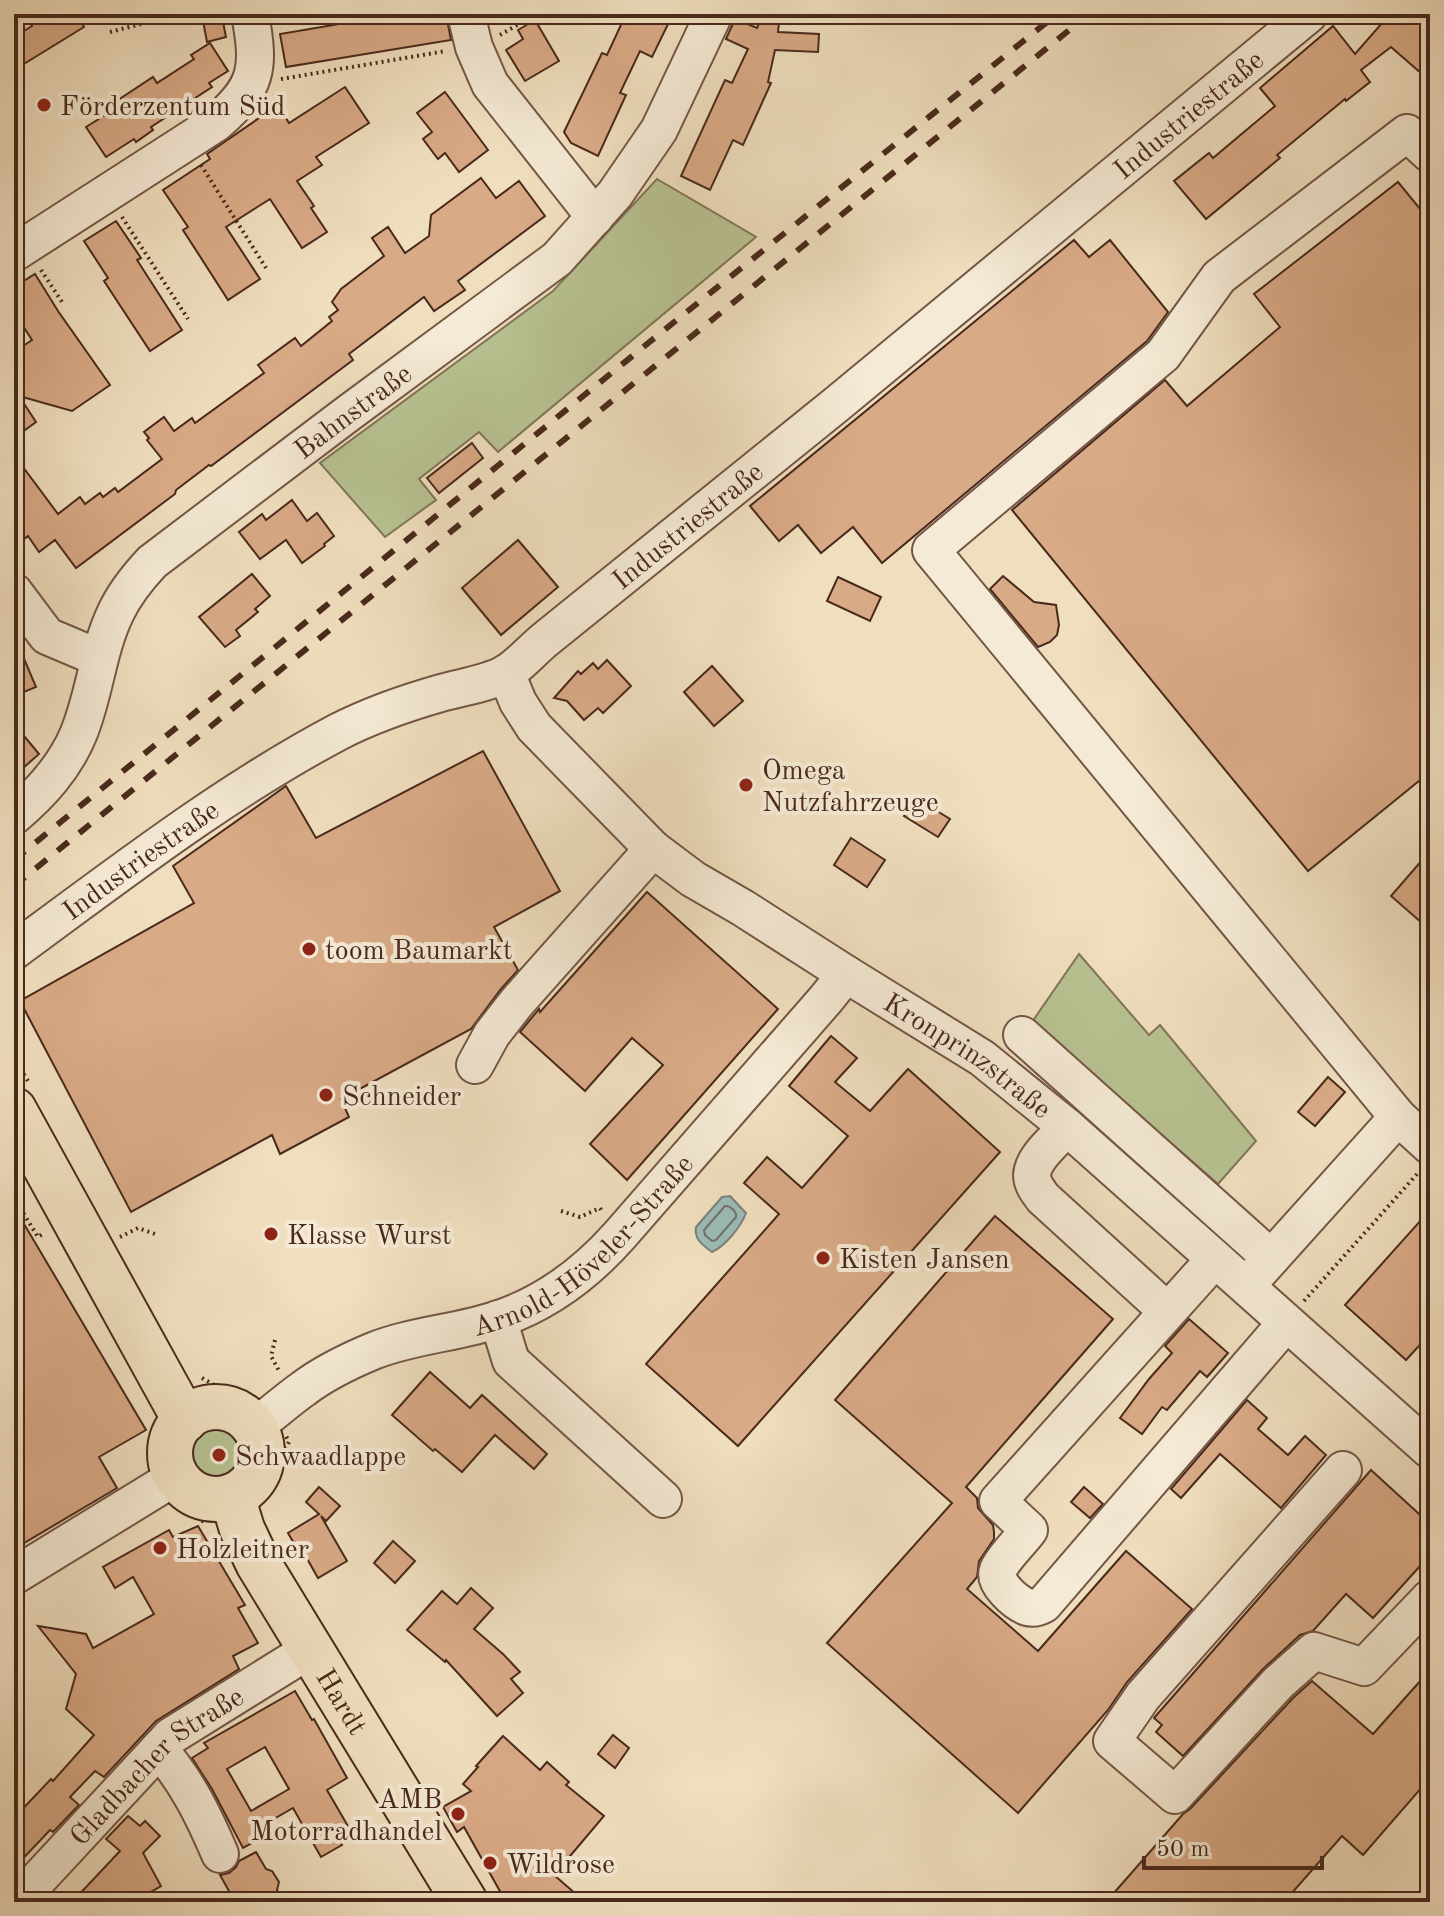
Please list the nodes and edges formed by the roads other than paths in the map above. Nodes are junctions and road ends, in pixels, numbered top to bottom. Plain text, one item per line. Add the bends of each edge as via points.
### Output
1 (250, 14) edge
2 (714, 14) edge
3 (1309, 14) edge
4 (470, 30) edge
5 (1430, 154) edge
6 (595, 217) junction
7 (20, 249) edge
8 (14, 592) edge
9 (99, 658) junction
10 (506, 673) junction
11 (14, 816) edge
12 (653, 849) junction
13 (14, 951) edge
14 (846, 974) junction
15 (1022, 1035) dead end
16 (475, 1065) dead end
17 (14, 1110) edge
18 (1398, 1117) junction
19 (1067, 1127) junction
20 (1425, 1158) edge
21 (1271, 1258) junction
22 (1215, 1259) junction
23 (1246, 1286) junction
24 (1167, 1311) junction
25 (498, 1319) junction
26 (1286, 1323) junction
27 (171, 1426) junction
28 (254, 1427) junction
29 (1430, 1450) edge
30 (1343, 1470) dead end
31 (160, 1487) junction
32 (663, 1499) dead end
33 (237, 1512) junction
34 (14, 1576) edge
35 (1430, 1598) edge
36 (311, 1649) junction
37 (159, 1749) junction
38 (220, 1854) dead end
39 (17, 1902) edge
40 (465, 1902) edge

1 - 7 street via 256,57 253,79 235,107
2 - 6 street, Bahnstraße via 659,130
3 - 10 street, Industriestraße
4 - 6 street via 490,84
5 - 18 street via 1407,133 1219,277 1163,355 931,550
6 - 9 street, Bahnstraße via 557,259 152,562 116,611
8 - 9 street via 47,636
9 - 11 street, Bahnstraße via 82,725 67,757
10 - 12 street, Kronprinzstraße via 534,727
10 - 13 street, Industriestraße via 375,715 272,768
12 - 14 street, Kronprinzstraße
12 - 16 street via 517,1002
14 - 19 street, Kronprinzstraße via 982,1058
14 - 25 street, Arnold-Höveler-Straße via 598,1259 538,1302
15 - 21 street
17 - 27 main road
18 - 20 street
18 - 21 street
19 - 22 street, Kronprinzstraße
19 - 24 street via 1034,1166 1035,1187
21 - 23 street
22 - 23 street, Kronprinzstraße
22 - 24 street
23 - 26 street, Kronprinzstraße
24 - 26 street via 998,1501 1029,1530 997,1578 1025,1606 1044,1604
25 - 28 street, Arnold-Höveler-Straße via 376,1350 337,1367
25 - 32 street via 511,1361
26 - 29 street, Kronprinzstraße
27 - 28 main road via 202,1409 221,1407 240,1413
27 - 31 main road via 178,1427
28 - 33 main road via 263,1453
30 - 35 street via 1143,1696 1112,1741 1175,1795 1314,1651 1364,1667
31 - 33 main road via 185,1486 195,1494 220,1499
31 - 34 street
33 - 36 main road, Hardt via 258,1563
36 - 37 street, Gladbacher Straße via 171,1736
36 - 40 main road, Hardt
37 - 38 street via 200,1807
37 - 39 street, Gladbacher Straße

